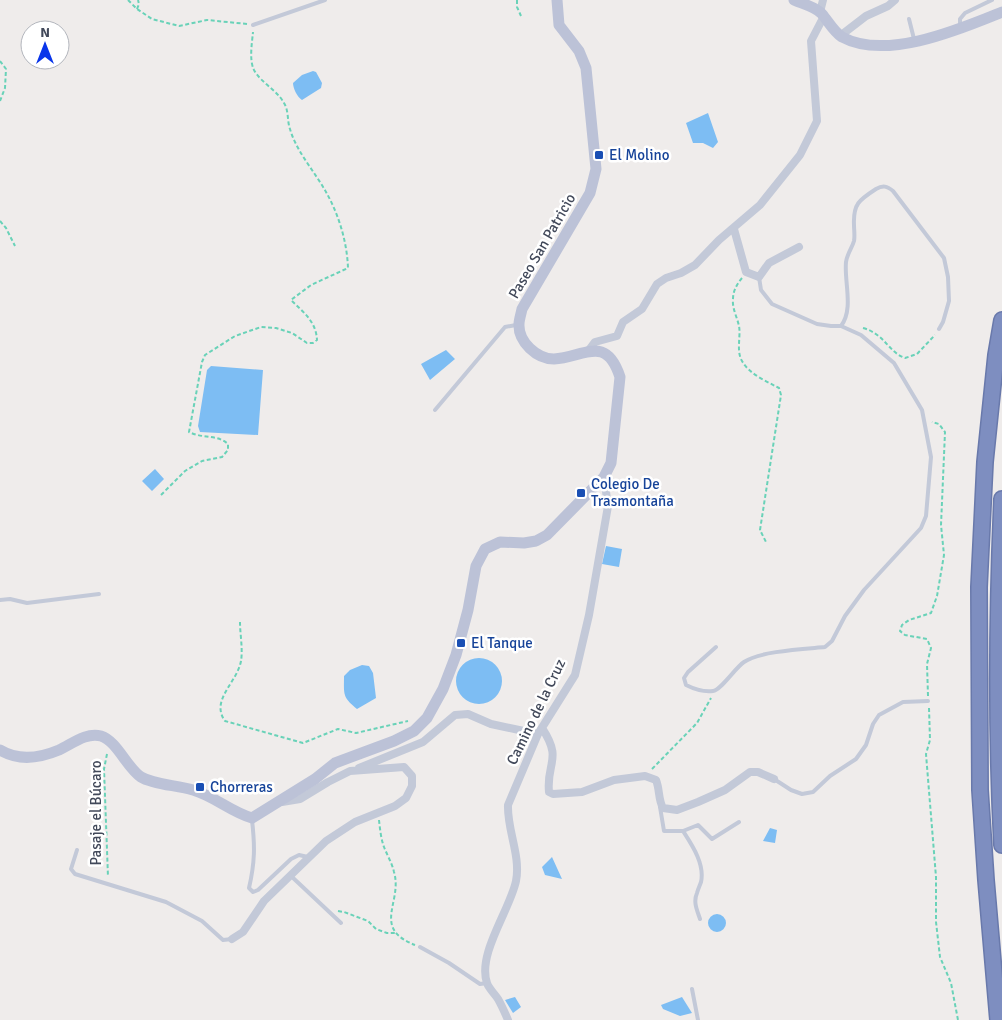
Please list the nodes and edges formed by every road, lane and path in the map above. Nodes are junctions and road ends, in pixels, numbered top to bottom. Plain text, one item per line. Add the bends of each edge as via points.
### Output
1 (128, 0) edge
2 (138, 0) edge
3 (325, 0) edge
4 (517, 0) edge
5 (557, 0) edge
6 (794, 0) edge
7 (823, 0) edge
8 (895, 0) edge
9 (992, 0) edge
10 (137, 9) junction
11 (1002, 12) edge
12 (822, 14) junction
13 (521, 16) dead end
14 (909, 19) dead end
15 (253, 25) junction
16 (960, 29) junction
17 (840, 36) junction
18 (915, 42) junction
19 (0, 61) edge
20 (0, 101) edge
21 (0, 221) edge
22 (734, 229) junction
23 (15, 246) dead end
24 (798, 247) dead end
25 (746, 272) junction
26 (759, 277) junction
27 (1002, 320) edge
28 (519, 325) junction
29 (841, 326) junction
30 (862, 328) dead end
31 (939, 329) joint
32 (588, 350) junction
33 (435, 410) dead end
34 (925, 420) junction
35 (604, 477) junction
36 (161, 495) dead end
37 (1002, 499) edge
38 (766, 542) dead end
39 (99, 594) dead end
40 (0, 600) edge
41 (240, 622) dead end
42 (716, 647) dead end
43 (713, 691) junction
44 (928, 701) junction
45 (413, 718) dead end
46 (540, 731) junction
47 (111, 743) junction
48 (0, 750) edge
49 (350, 771) junction
50 (645, 776) junction
51 (774, 779) joint
52 (659, 802) junction
53 (278, 803) junction
54 (378, 813) junction
55 (252, 818) junction
56 (740, 822) dead end
57 (683, 831) junction
58 (1002, 845) edge
59 (77, 850) dead end
60 (310, 858) junction
61 (291, 876) junction
62 (108, 884) junction
63 (327, 910) junction
64 (700, 919) dead end
65 (341, 923) dead end
66 (395, 933) junction
67 (232, 939) joint
68 (420, 947) joint
69 (487, 983) junction
70 (692, 989) dead end
71 (508, 1020) edge
72 (698, 1020) edge
73 (958, 1020) edge
74 (998, 1020) edge

1 - 10 path
2 - 10 path
3 - 15 lane
4 - 13 path
5 - 28 street, Paseo San Patricio via 559,25 579,51 586,68 596,169 590,192 522,309
6 - 12 street
7 - 12 street
8 - 17 street
9 - 16 lane via 965,13 960,19
10 - 15 path via 152,19 179,26 206,20
11 - 16 street
12 - 17 street
12 - 22 street via 811,41 817,121 800,154 760,206
14 - 18 lane
15 - 36 path via 253,69 279,94 286,106 290,129 326,192 341,226 348,268 311,284 290,300 317,330 317,340 313,343 276,328 261,327 235,336 205,355 190,432 222,438 228,444 228,450 222,457 202,461 185,471
16 - 18 street
17 - 18 street via 854,42 880,45
19 - 20 path via 6,69 5,88
21 - 23 path
22 - 25 street
22 - 32 street via 695,265 658,284 642,309 624,322 617,336 595,342
24 - 26 street via 769,263
25 - 26 street
25 - 38 path via 733,297 740,327 742,361 757,377 779,388 781,395 760,530
26 - 29 lane via 761,290 772,304 817,324
27 - 74 highway via 985,462 979,586 980,790
28 - 32 street via 528,347 538,355 553,359
28 - 33 lane via 505,327
29 - 31 lane via 848,312 845,276 846,259 854,240 853,215 860,199 881,186 888,186 944,258 949,301
29 - 34 lane via 861,336 894,363
30 - 31 path via 872,330 905,358 917,354
32 - 35 street, Camino de la Cruz via 605,354 616,364 620,377 611,463
34 - 43 lane via 931,457 922,528 864,590 832,641 825,646 746,660 719,689
34 - 44 path via 939,424 945,432 941,525 944,555 931,613 902,624 900,631 927,639 931,648 927,664
35 - 46 street, Camino de la Cruz via 608,506 575,675
35 - 53 street via 547,535 524,543 500,542 485,549 476,566 456,655 443,689 427,718 414,731 335,763
37 - 58 highway via 998,585
39 - 40 lane via 27,603 10,598
41 - 45 path via 242,659 220,704 220,714 225,721 303,743 338,729 356,733 408,722
42 - 43 lane via 684,678 686,685
43 - 50 path via 697,723
44 - 51 lane via 903,702 879,715 856,759 813,792 802,794
44 - 73 path via 930,740 926,754 936,877 936,922 940,958 951,983
46 - 49 street via 491,724 468,714 455,715 423,742
46 - 50 street via 550,740 554,752 548,792 582,792 614,780
46 - 69 street, Camino de la Cruz via 508,804 516,880 488,955
47 - 48 street via 101,736 86,736 38,757 16,758
47 - 55 street via 144,779 203,793
47 - 62 path, Pasaje el Búcaro via 104,769
49 - 53 street via 300,799
49 - 54 street via 404,767 412,776 412,786 406,798
50 - 52 street via 656,780
51 - 52 street via 750,772 725,790 677,810 663,808
52 - 57 lane via 664,831
53 - 55 street
54 - 60 street via 355,822 326,841
54 - 66 path via 383,845 395,873 396,887 390,916
55 - 60 lane via 255,849 249,888 253,892 291,859 299,855
56 - 57 lane via 712,839 698,825
57 - 64 lane via 696,851 701,871 695,905
59 - 62 lane via 71,869 74,874
60 - 61 street
61 - 63 lane
61 - 67 street via 264,901 243,932
62 - 67 lane via 166,902 202,921 223,940
63 - 65 lane
63 - 66 path via 344,912 368,921 376,930
66 - 68 path via 404,941
68 - 69 lane via 480,984
69 - 71 street
70 - 72 lane

